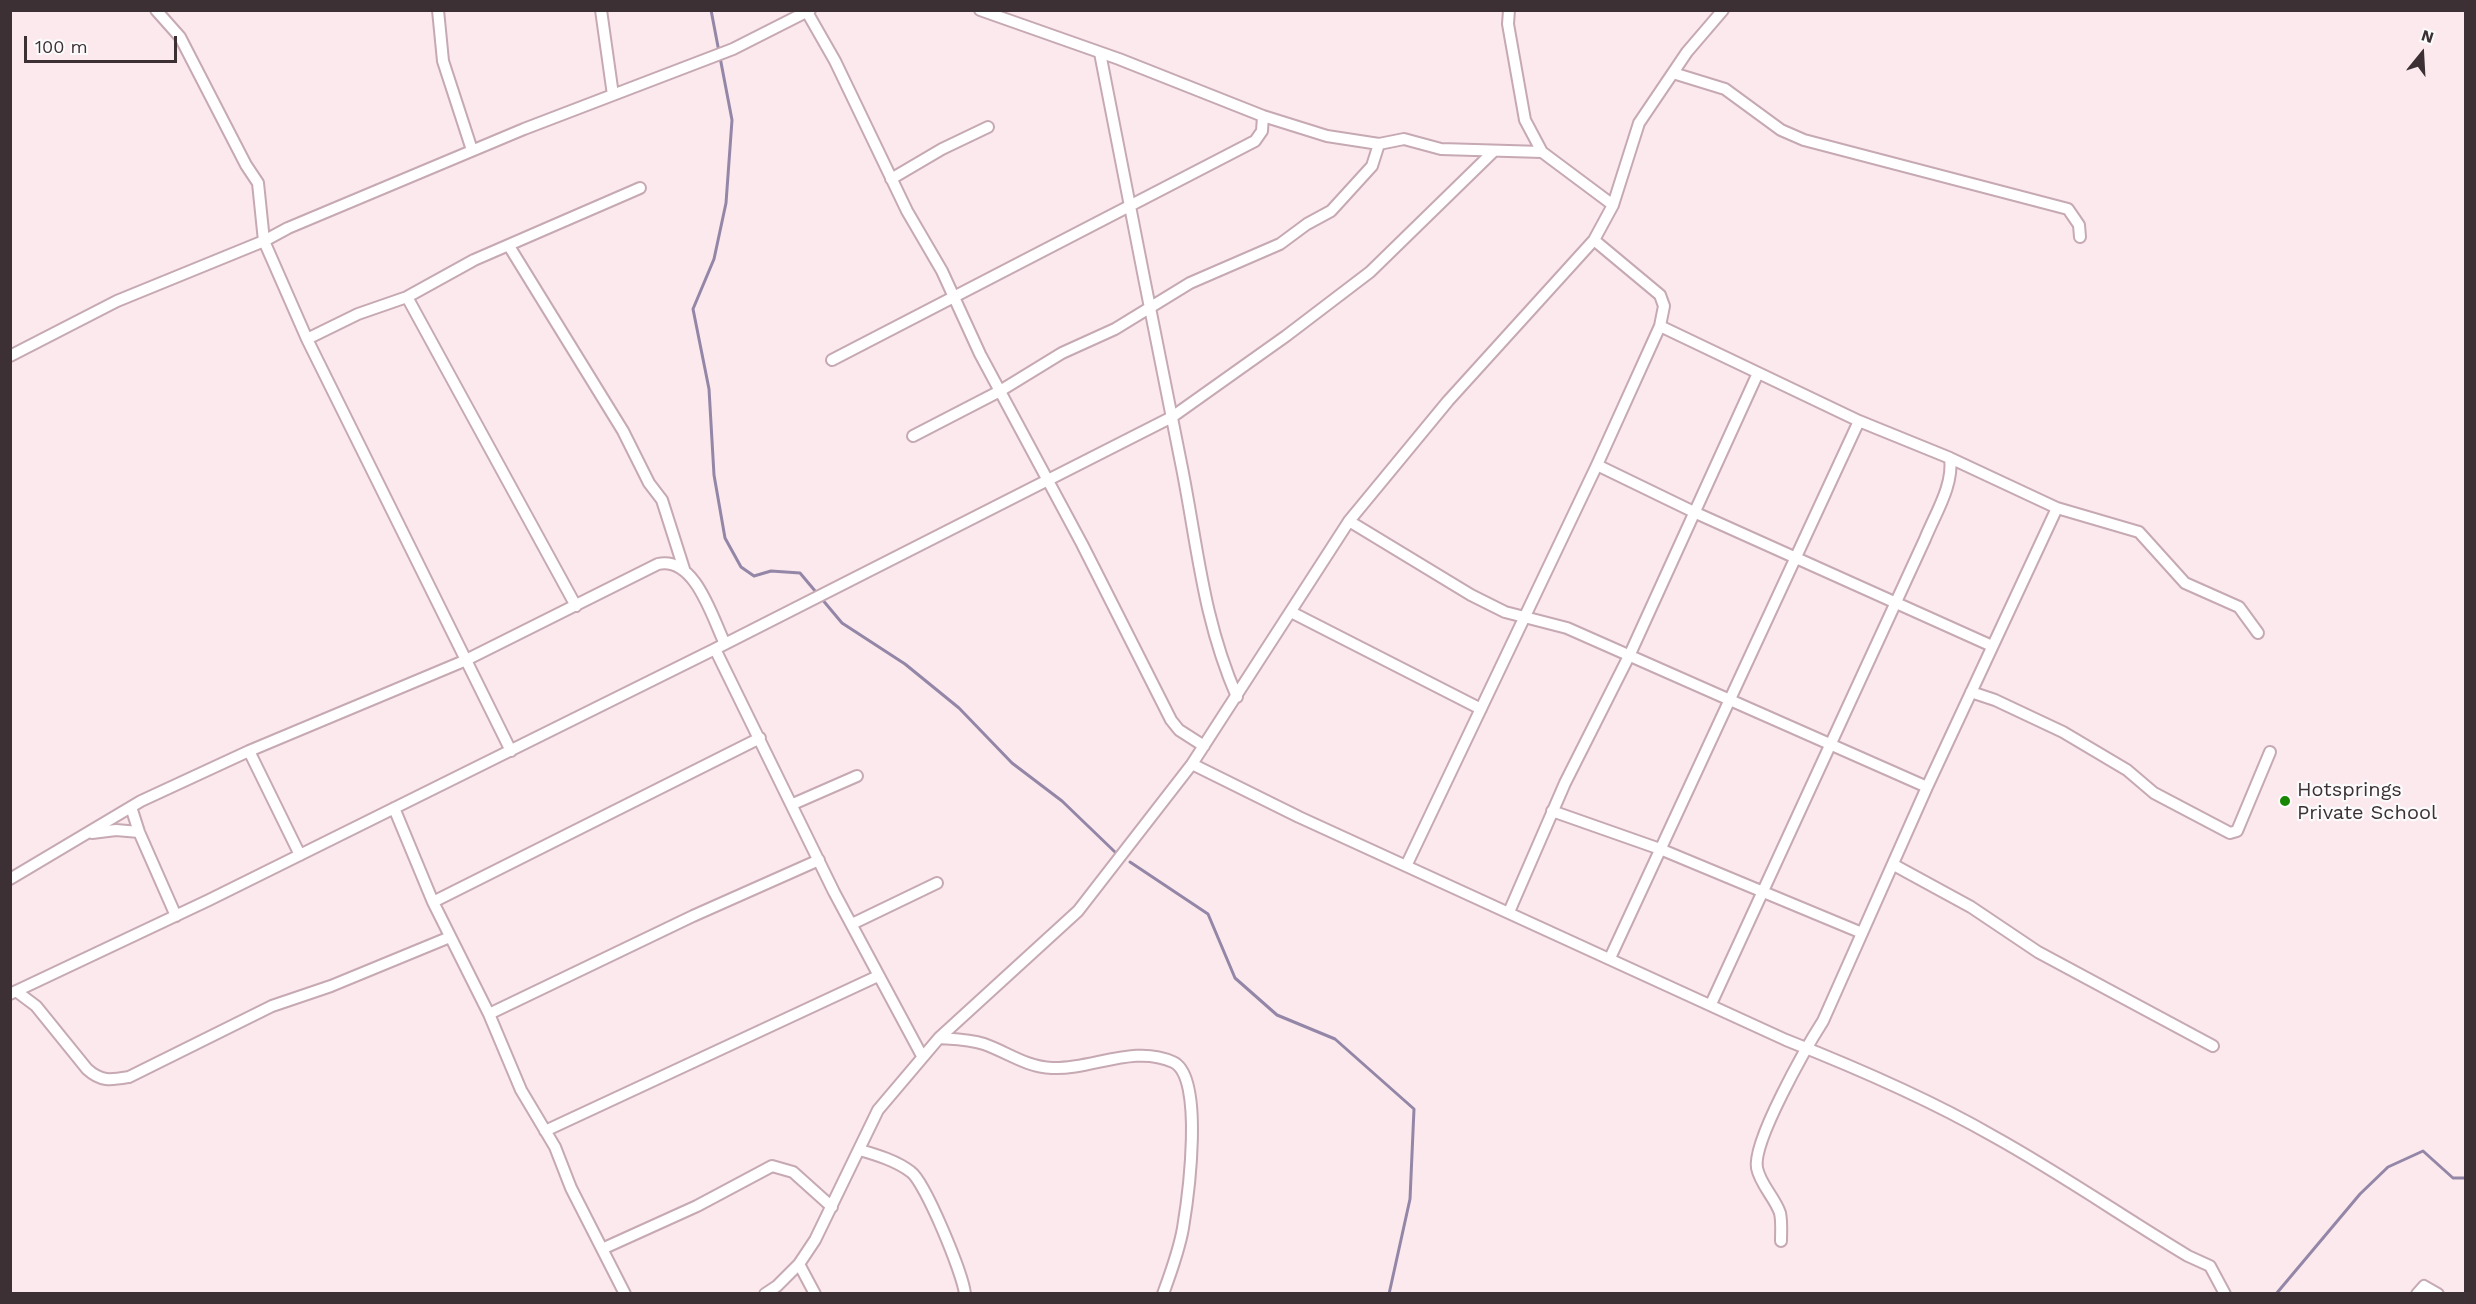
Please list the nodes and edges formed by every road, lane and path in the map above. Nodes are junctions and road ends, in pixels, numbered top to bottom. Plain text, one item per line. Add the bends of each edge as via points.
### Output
1 (156, 10) edge
2 (438, 10) edge
3 (600, 10) edge
4 (980, 10) edge
5 (1509, 10) edge
6 (1723, 10) edge
7 (809, 11) edge
8 (1100, 52) junction
9 (1673, 73) junction
10 (613, 95) junction
11 (1263, 116) junction
12 (988, 127) dead end
13 (1379, 144) junction
14 (472, 150) junction
15 (1493, 152) junction
16 (1542, 153) junction
17 (891, 179) junction
18 (640, 188) dead end
19 (1613, 205) junction
20 (1130, 206) junction
21 (2080, 237) dead end
22 (1594, 240) junction
23 (264, 241) junction
24 (509, 246) junction
25 (406, 297) junction
26 (953, 297) junction
27 (1150, 308) junction
28 (1660, 326) junction
29 (307, 339) junction
30 (10, 356) edge
31 (832, 360) dead end
32 (1758, 373) junction
33 (1000, 391) junction
34 (1172, 417) junction
35 (1860, 421) junction
36 (913, 436) dead end
37 (1950, 458) junction
38 (1597, 465) junction
39 (1047, 481) junction
40 (2057, 508) junction
41 (1696, 513) junction
42 (1349, 521) junction
43 (1797, 559) junction
44 (684, 569) junction
45 (1894, 604) junction
46 (576, 606) junction
47 (1291, 612) junction
48 (1525, 616) junction
49 (2258, 633) dead end
50 (720, 646) junction
51 (1992, 646) junction
52 (1630, 654) junction
53 (464, 661) junction
54 (1971, 692) junction
55 (1237, 697) junction
56 (1729, 700) junction
57 (1481, 709) junction
58 (760, 738) junction
59 (1830, 744) junction
60 (1204, 747) junction
61 (249, 751) junction
62 (511, 751) junction
63 (2270, 752) dead end
64 (1192, 764) junction
65 (857, 776) dead end
66 (1928, 787) junction
67 (793, 804) junction
68 (131, 807) junction
69 (394, 808) junction
70 (1552, 811) junction
71 (139, 832) junction
72 (79, 838) junction
73 (1660, 849) junction
74 (300, 855) junction
75 (819, 860) junction
76 (1894, 865) junction
77 (1406, 866) junction
78 (10, 879) edge
79 (937, 883) dead end
80 (1763, 890) junction
81 (433, 902) junction
82 (1509, 912) junction
83 (176, 915) junction
84 (852, 924) junction
85 (1862, 933) junction
86 (450, 937) junction
87 (1610, 958) junction
88 (878, 976) junction
89 (13, 993) edge
90 (1711, 1004) junction
91 (489, 1014) junction
92 (939, 1038) junction
93 (2213, 1046) dead end
94 (1806, 1048) junction
95 (922, 1056) junction
96 (545, 1131) junction
97 (860, 1150) junction
98 (832, 1207) junction
99 (1781, 1241) dead end
100 (602, 1249) junction
101 (800, 1263) junction
102 (625, 1293) edge
103 (765, 1293) edge
104 (816, 1293) edge
105 (965, 1293) edge
106 (1163, 1293) edge
107 (2225, 1293) edge
108 (2417, 1293) edge
109 (2438, 1293) edge

1 - 23 street via 180,37 258,183
2 - 14 street via 443,61
3 - 10 street
4 - 8 street
5 - 16 street via 1508,24 1525,120
6 - 9 street
7 - 10 street via 733,49
7 - 17 street
8 - 11 street
8 - 20 street
9 - 19 street via 1639,123
9 - 21 street via 1725,89 1781,130 1804,140 2068,209 2079,225
10 - 14 street
11 - 13 street via 1328,136
11 - 20 street via 1262,131 1255,141
12 - 17 street
13 - 15 street via 1404,139 1441,149
13 - 27 street via 1372,166 1331,211 1280,244 1190,283
14 - 23 street
15 - 16 street
15 - 34 street via 1370,272
16 - 19 street
17 - 26 street
18 - 24 street
19 - 22 street
20 - 26 street
20 - 27 street
22 - 28 street via 1660,295 1664,306
22 - 42 street via 1448,400
23 - 29 street
23 - 30 street via 117,301
24 - 25 street
24 - 44 street via 662,500
25 - 29 street via 358,314
25 - 46 street
26 - 31 street
26 - 33 street
27 - 33 street via 1062,353
27 - 34 street
28 - 32 street
28 - 38 street
29 - 53 street
32 - 35 street
32 - 41 street
33 - 36 street
33 - 39 street
34 - 39 street
34 - 55 street via 1204,602 1220,659
35 - 37 street
35 - 43 street
37 - 40 street
37 - 45 street via 1949,482
38 - 41 street
38 - 48 street
39 - 50 street
39 - 60 street via 1172,720 1179,730
40 - 49 street via 2139,532 2185,583 2239,607
40 - 51 street
41 - 43 street
41 - 52 street
42 - 47 street
42 - 48 street via 1470,595 1505,612
43 - 45 street
43 - 56 street
44 - 46 street via 658,564
44 - 50 street via 693,576
45 - 51 street
45 - 59 street
46 - 53 street
47 - 55 street
47 - 57 street
48 - 52 street via 1567,628
48 - 57 street
50 - 58 street
50 - 62 street
51 - 54 street
52 - 56 street
52 - 70 street
53 - 61 street
53 - 62 street
54 - 63 street via 2063,732 2127,770 2154,793 2230,833 2237,831
54 - 66 street
55 - 60 street
56 - 59 street
56 - 73 street
57 - 77 street
58 - 67 street
58 - 81 street
59 - 66 street
59 - 80 street
60 - 64 street
61 - 68 street
61 - 74 street
62 - 69 street
64 - 77 street
64 - 92 street via 1078,911
65 - 67 street
66 - 76 street
67 - 75 street
68 - 71 street
68 - 72 street
69 - 74 street
69 - 81 street
70 - 73 street
70 - 82 street
71 - 72 street via 108,830
71 - 83 street
72 - 78 street
73 - 80 street
73 - 87 street
74 - 83 street
75 - 84 street
75 - 91 street
76 - 85 street
76 - 93 street via 1971,907 2038,952
77 - 82 street
79 - 84 street
80 - 85 street
80 - 90 street
81 - 86 street
82 - 87 street
83 - 89 street
84 - 88 street
85 - 94 street via 1823,1022
86 - 89 street via 272,1006 129,1077 107,1080 87,1069 36,1006
86 - 91 street
87 - 90 street
88 - 95 street
88 - 96 street
90 - 94 street
91 - 96 street via 521,1090
92 - 95 street
92 - 106 street via 973,1040 1034,1066 1077,1067 1131,1056 1167,1060 1180,1067 1188,1080 1191,1158 1183,1230
94 - 99 street via 1767,1128 1758,1156 1757,1169 1780,1214
94 - 107 street via 1864,1070 1994,1136 2210,1266
95 - 97 street via 878,1110
96 - 100 street
97 - 98 street
97 - 105 street via 903,1167 919,1180 954,1255
98 - 100 street via 794,1172 772,1166 697,1206
98 - 101 street
100 - 102 street
101 - 103 street
101 - 104 street
108 - 109 street via 2424,1286

